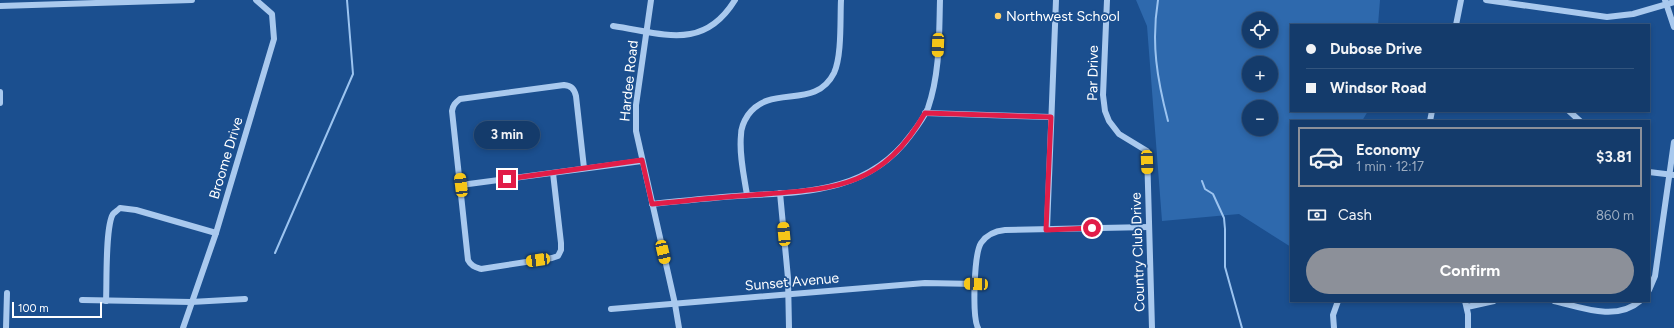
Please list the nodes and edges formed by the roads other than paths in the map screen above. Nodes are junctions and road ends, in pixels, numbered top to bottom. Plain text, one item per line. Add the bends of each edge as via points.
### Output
1 (192, 0) edge
2 (256, 0) edge
3 (651, 0) edge
4 (735, 0) edge
5 (840, 0) edge
6 (940, 0) edge
7 (1056, 0) edge
8 (1108, 0) edge
9 (1461, 0) edge
10 (1486, 0) edge
11 (1665, 2) edge
12 (1674, 2) edge
13 (0, 6) edge
14 (1456, 24) edge
15 (614, 26) dead end
16 (1674, 27) edge
17 (646, 31) junction
18 (0, 92) edge
19 (0, 103) edge
20 (1570, 112) edge
21 (925, 113) junction
22 (1051, 117) junction
23 (1579, 120) edge
24 (1674, 142) edge
25 (1147, 151) joint
26 (642, 160) junction
27 (584, 168) junction
28 (1650, 172) edge
29 (553, 173) junction
30 (1672, 175) edge
31 (461, 185) junction
32 (780, 193) junction
33 (746, 196) junction
34 (652, 204) junction
35 (1149, 227) junction
36 (1046, 230) junction
37 (216, 233) junction
38 (976, 284) junction
39 (1650, 288) edge
40 (7, 293) dead end
41 (789, 294) junction
42 (245, 299) dead end
43 (82, 300) dead end
44 (106, 301) junction
45 (192, 302) junction
46 (1338, 302) edge
47 (1485, 302) edge
48 (1559, 302) edge
49 (1639, 302) edge
50 (675, 304) junction
51 (1466, 304) edge
52 (611, 309) dead end
53 (6, 328) edge
54 (183, 328) edge
55 (679, 328) edge
56 (789, 328) edge
57 (978, 328) edge
58 (1152, 328) edge
59 (1334, 328) edge
60 (1468, 328) edge

1 - 13 street
2 - 37 street, Broome Drive via 272,14 274,39
3 - 17 street, Hardee Road
4 - 17 street via 715,24 695,33 675,36
5 - 33 street via 837,64 831,78 814,92 765,101 753,110 745,121 741,130 741,140
6 - 21 street via 938,69
7 - 22 street
8 - 25 street, Par Drive via 1103,96 1105,112 1119,134
9 - 14 street
10 - 11 street via 1607,17 1633,14
11 - 12 street
11 - 16 street
15 - 17 street
17 - 26 street, Hardee Road via 635,118
18 - 19 street
20 - 23 street
21 - 22 street
21 - 32 street via 905,144 882,165 862,177 828,188
22 - 36 street
24 - 30 street
25 - 35 street, Country Club Drive
26 - 27 street
26 - 34 street, Hardee Road
27 - 29 street
27 - 31 street via 576,96 570,86 460,99 453,105 452,111
28 - 30 street
29 - 31 street
29 - 31 street via 561,243 558,256 481,269 468,260
30 - 39 street via 1655,276
32 - 33 street
32 - 41 street
33 - 34 street
34 - 50 street, Hardee Road
35 - 36 street
35 - 58 street, Country Club Drive
36 - 38 street via 997,231 986,238 976,255
37 - 44 street via 136,210 120,208 111,220
37 - 45 street, Broome Drive
38 - 41 street, Sunset Avenue via 925,283
38 - 57 street via 974,316
40 - 53 street
41 - 50 street, Sunset Avenue
41 - 56 street
42 - 45 street
43 - 44 street
44 - 45 street
45 - 54 street, Broome Drive
46 - 59 street via 1333,315
47 - 51 street
48 - 49 street via 1608,312 1623,310
50 - 52 street, Sunset Avenue
50 - 55 street, Hardee Road
51 - 60 street

